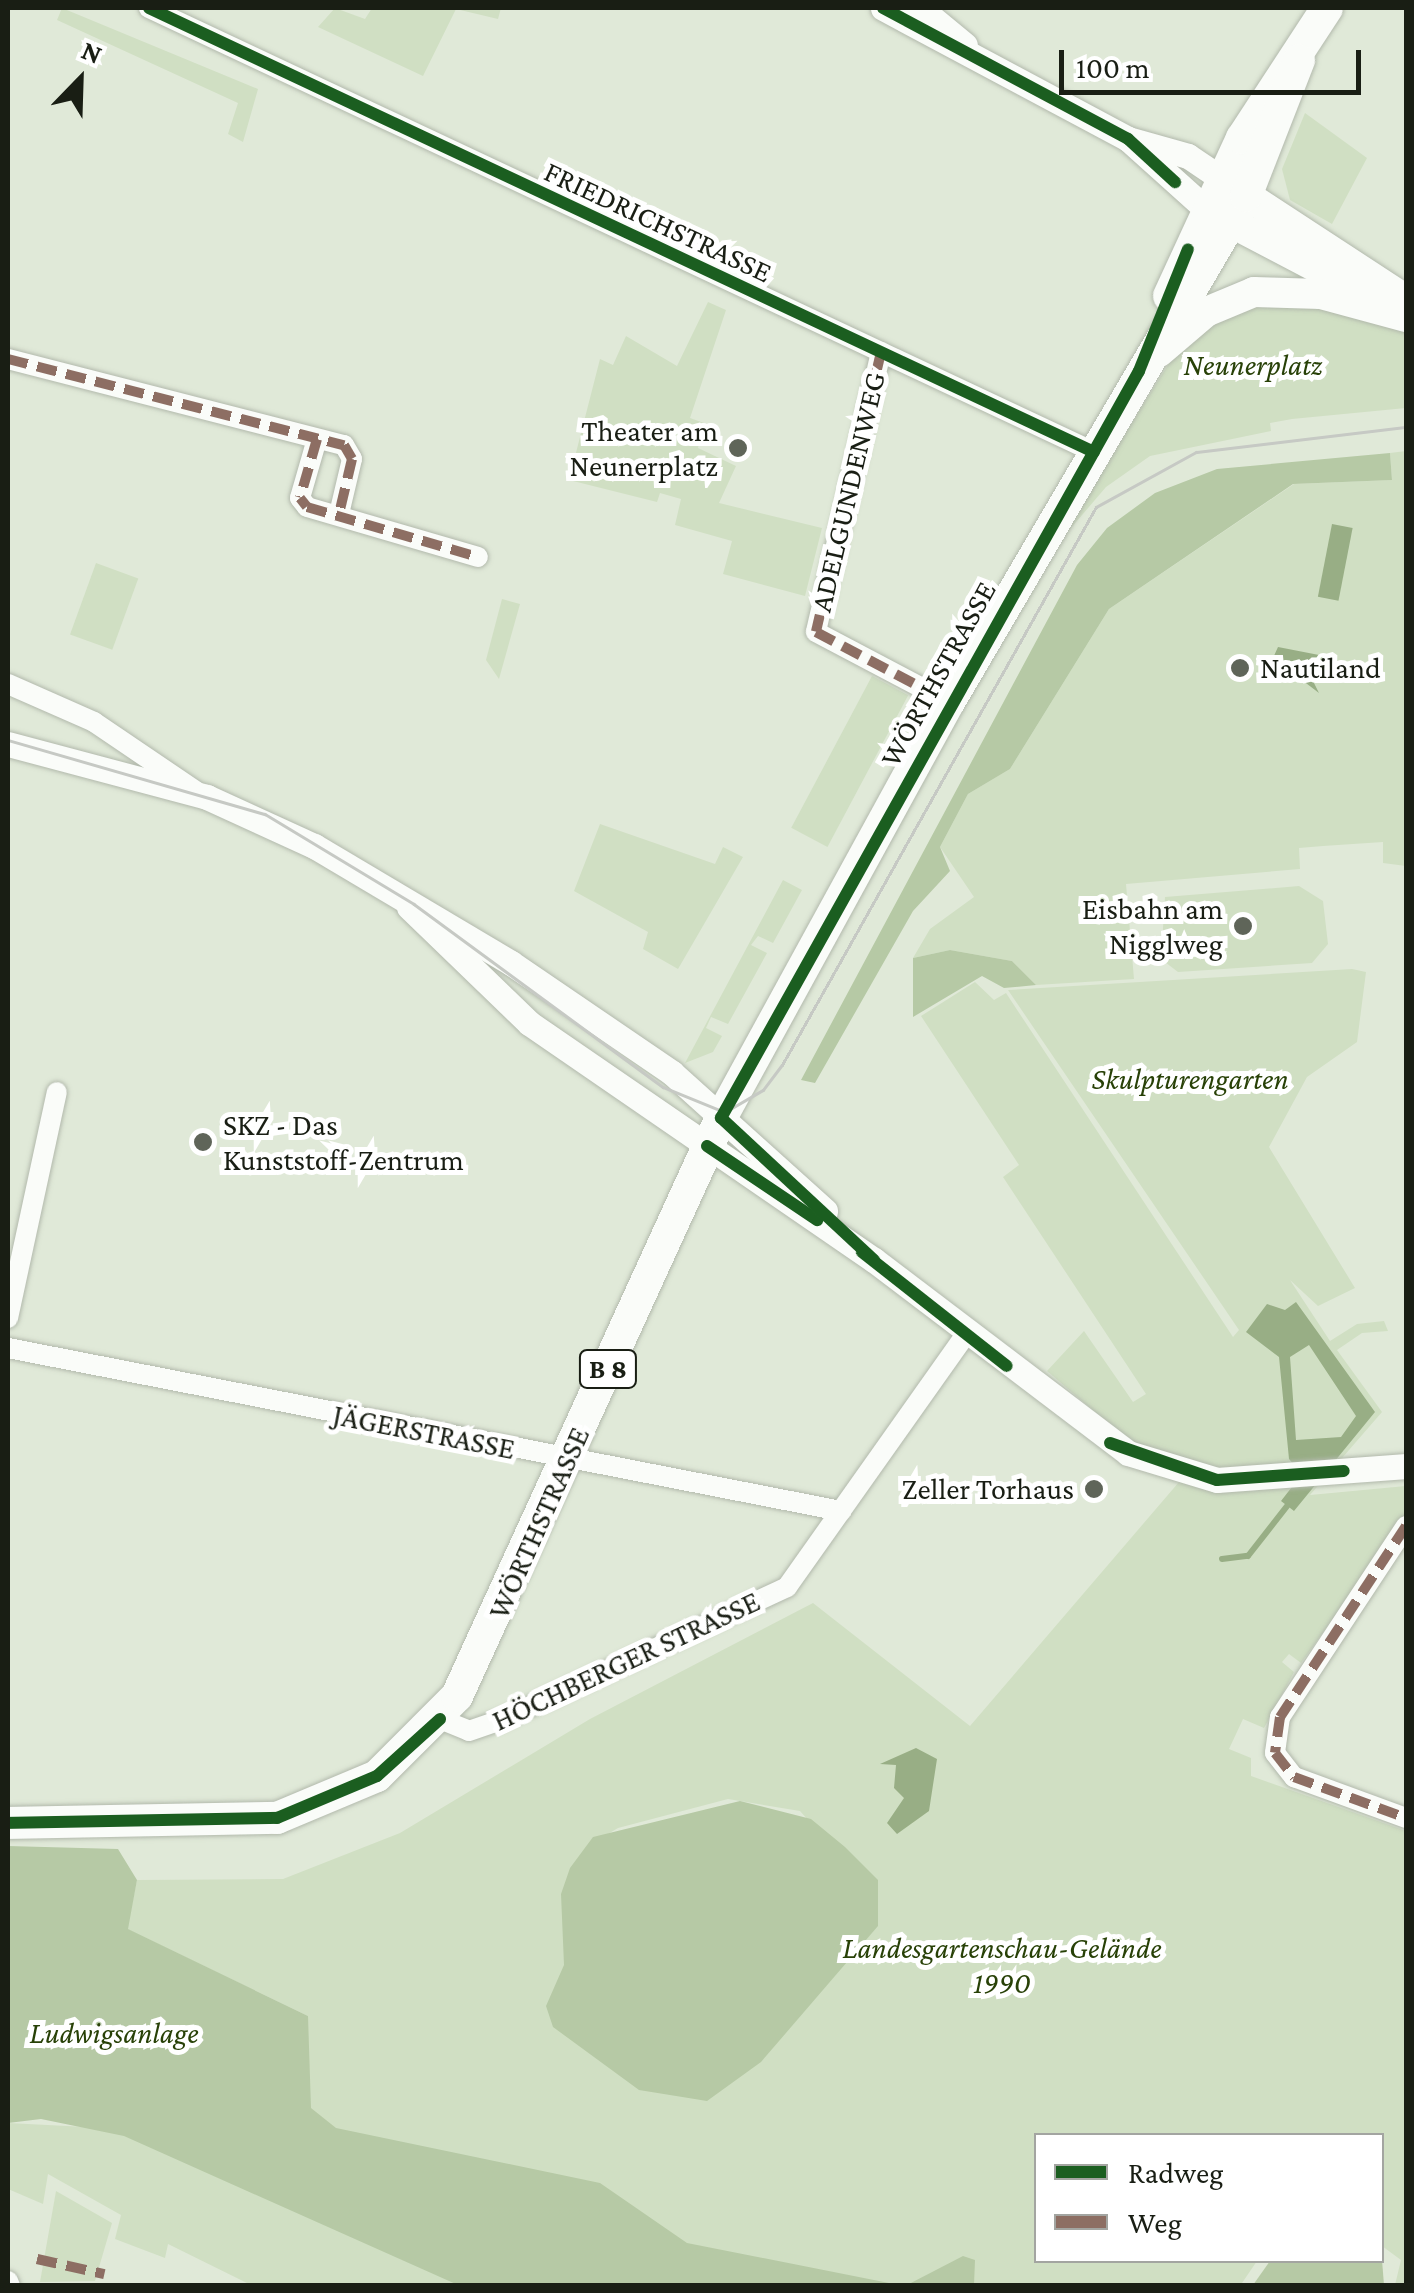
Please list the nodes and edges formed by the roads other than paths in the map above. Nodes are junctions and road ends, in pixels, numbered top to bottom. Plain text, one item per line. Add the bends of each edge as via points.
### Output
1 (149, 8) edge
2 (883, 8) edge
3 (920, 8) edge
4 (1327, 8) edge
5 (968, 49) junction
6 (1128, 139) junction
7 (1233, 187) junction
8 (1218, 218) junction
9 (1406, 300) edge
10 (1406, 314) edge
11 (881, 352) junction
12 (8, 358) edge
13 (1139, 371) junction
14 (316, 439) junction
15 (1094, 452) junction
16 (339, 514) junction
17 (478, 557) dead end
18 (8, 684) edge
19 (949, 702) junction
20 (8, 744) edge
21 (208, 797) junction
22 (409, 907) junction
23 (56, 1092) dead end
24 (714, 1132) junction
25 (8, 1318) edge
26 (966, 1334) junction
27 (8, 1348) edge
28 (567, 1460) junction
29 (1406, 1466) edge
30 (841, 1511) junction
31 (1406, 1526) edge
32 (440, 1719) junction
33 (1406, 1818) edge
34 (8, 1824) edge

1 - 11 street, FRIEDRICHSTRASSE
2 - 5 street
3 - 5 street
4 - 7 main road, WÖRTHSTRASSE
5 - 6 street
6 - 7 street via 1188,156
6 - 8 street
7 - 8 main road, WÖRTHSTRASSE
7 - 9 main road
8 - 10 main road, B 8
8 - 13 main road, WÖRTHSTRASSE / B 8
10 - 13 main road, B 8 via 1322,294 1242,295 1206,312
11 - 15 street, FRIEDRICHSTRASSE
11 - 19 street, ADELGUNDENWEG via 816,632
12 - 14 street
13 - 15 main road, WÖRTHSTRASSE / B 8
14 - 16 street via 344,445 352,459
14 - 16 street via 300,498
15 - 19 main road, WÖRTHSTRASSE / B 8
16 - 17 street
18 - 21 street via 94,722
19 - 24 main road, WÖRTHSTRASSE / B 8
20 - 21 street
21 - 22 street via 314,846
22 - 24 street via 511,962
22 - 24 street via 529,1023
23 - 25 street
24 - 26 street
24 - 28 main road, WÖRTHSTRASSE / B 8
26 - 29 street via 1110,1443 1180,1473 1248,1480
26 - 30 street, HÖCHBERGER STRASSE
27 - 28 street, JÄGERSTRASSE
28 - 30 street, JÄGERSTRASSE
28 - 32 main road, WÖRTHSTRASSE / B 8
30 - 32 street, HÖCHBERGER STRASSE via 787,1587 504,1719 469,1731
31 - 33 street via 1289,1702 1275,1753 1294,1778
32 - 34 main road, B 8 via 377,1776 277,1818

